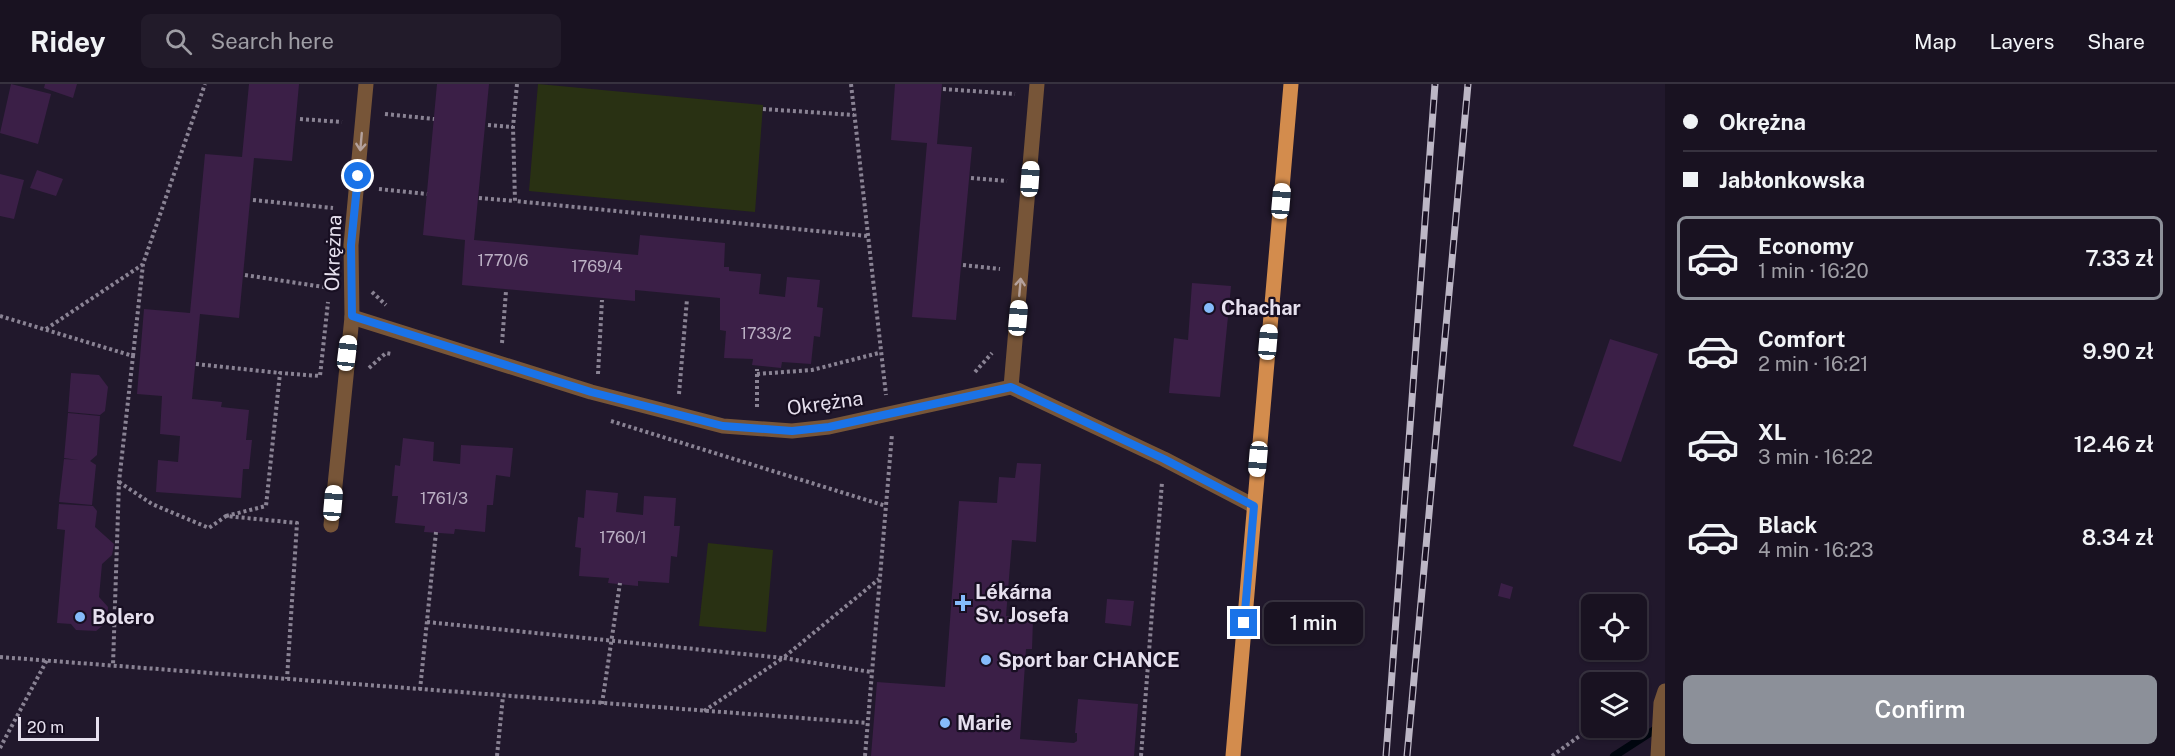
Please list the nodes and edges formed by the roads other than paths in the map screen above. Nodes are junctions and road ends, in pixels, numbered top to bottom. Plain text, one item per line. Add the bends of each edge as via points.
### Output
1 (366, 84) edge
2 (1037, 84) edge
3 (1291, 84) edge
4 (352, 316) junction
5 (1011, 387) junction
6 (1254, 506) junction
7 (331, 525) dead end
8 (1663, 697) edge
9 (1233, 756) edge
10 (1658, 756) edge

1 -> 4 street, Okrężna via 351,245
5 -> 2 street
3 - 6 main road
4 - 5 street, Okrężna via 591,392 723,426 792,431 829,427
4 - 7 street, Okrężna
5 - 6 street
6 - 9 main road
8 - 10 street

